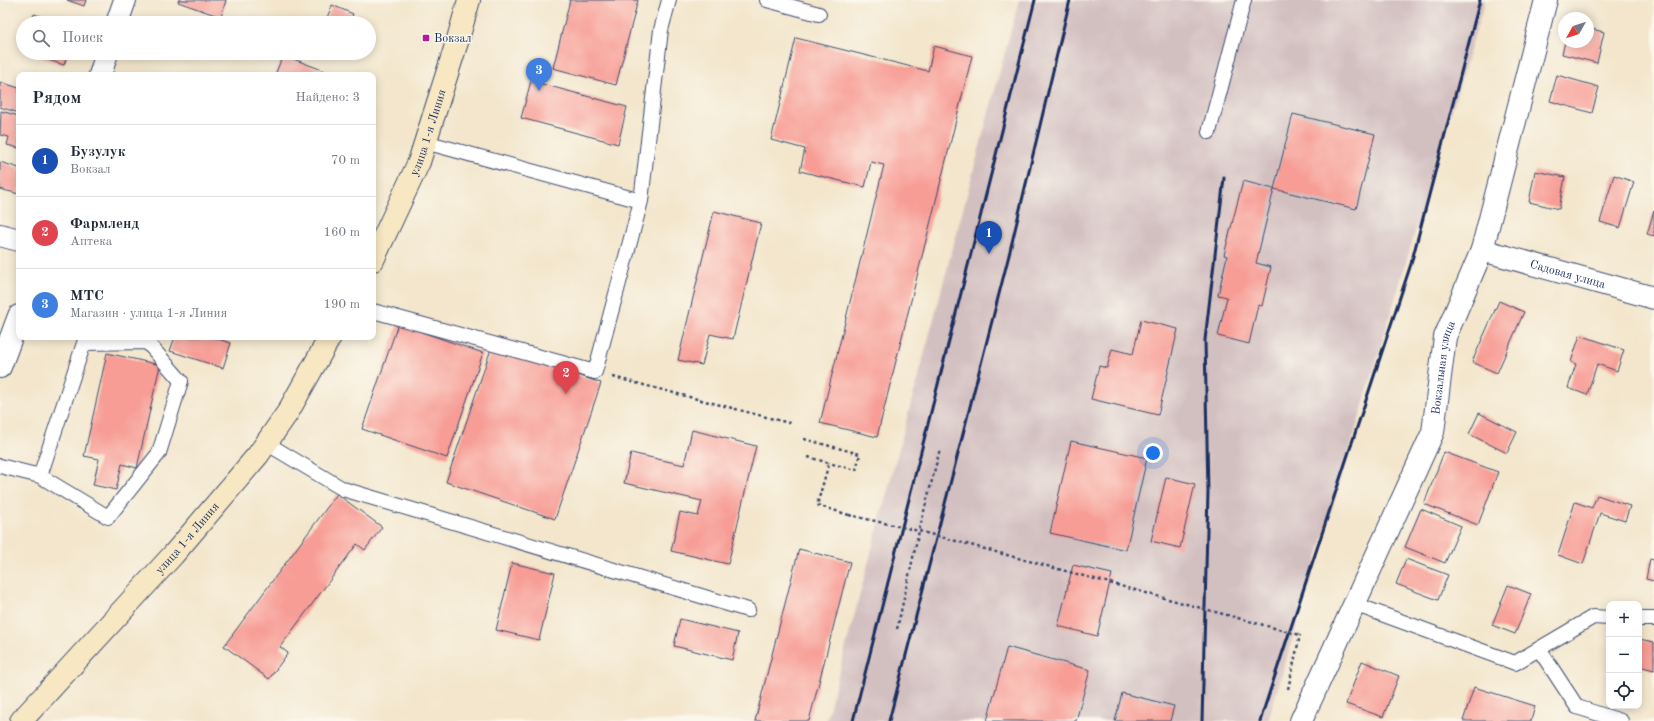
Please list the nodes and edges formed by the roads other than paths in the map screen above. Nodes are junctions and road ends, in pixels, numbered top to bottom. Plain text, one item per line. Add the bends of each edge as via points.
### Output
1 (125, 0) edge
2 (469, 0) edge
3 (669, 0) edge
4 (767, 0) edge
5 (1244, 0) edge
6 (1546, 0) edge
7 (819, 14) dead end
8 (119, 16) edge
9 (105, 60) edge
10 (101, 72) edge
11 (1209, 132) dead end
12 (425, 142) junction
13 (641, 201) junction
14 (0, 235) edge
15 (16, 239) edge
16 (1482, 250) junction
17 (376, 254) edge
18 (1654, 298) edge
19 (376, 312) edge
20 (16, 324) edge
21 (328, 340) edge
22 (0, 367) edge
23 (266, 443) junction
24 (0, 466) edge
25 (40, 476) junction
26 (1354, 604) junction
27 (748, 610) dead end
28 (1606, 618) edge
29 (1642, 619) edge
30 (1654, 619) edge
31 (1539, 649) junction
32 (21, 721) edge
33 (1301, 721) edge
34 (1621, 721) edge

1 - 8 street
2 - 12 main road, улица 1-я Линия
3 - 13 lane via 661,30
4 - 7 lane
5 - 11 lane
6 - 16 street, Вокзальная улица
9 - 10 street
12 - 13 lane
12 - 17 main road, улица 1-я Линия via 419,162
13 - 19 lane via 595,372
14 - 15 street
16 - 18 street, Садовая улица
16 - 26 street, Вокзальная улица via 1445,337 1433,432
20 - 22 street
21 - 23 main road, улица 1-я Линия via 288,412
23 - 27 lane via 343,489
23 - 32 main road, улица 1-я Линия via 173,555
24 - 25 lane
25 - 25 lane via 108,517 113,511 159,453 181,381 147,342 84,343
26 - 31 lane via 1515,663
26 - 33 street, Вокзальная улица
28 - 31 lane via 1593,617
29 - 30 lane
31 - 34 lane via 1577,707

